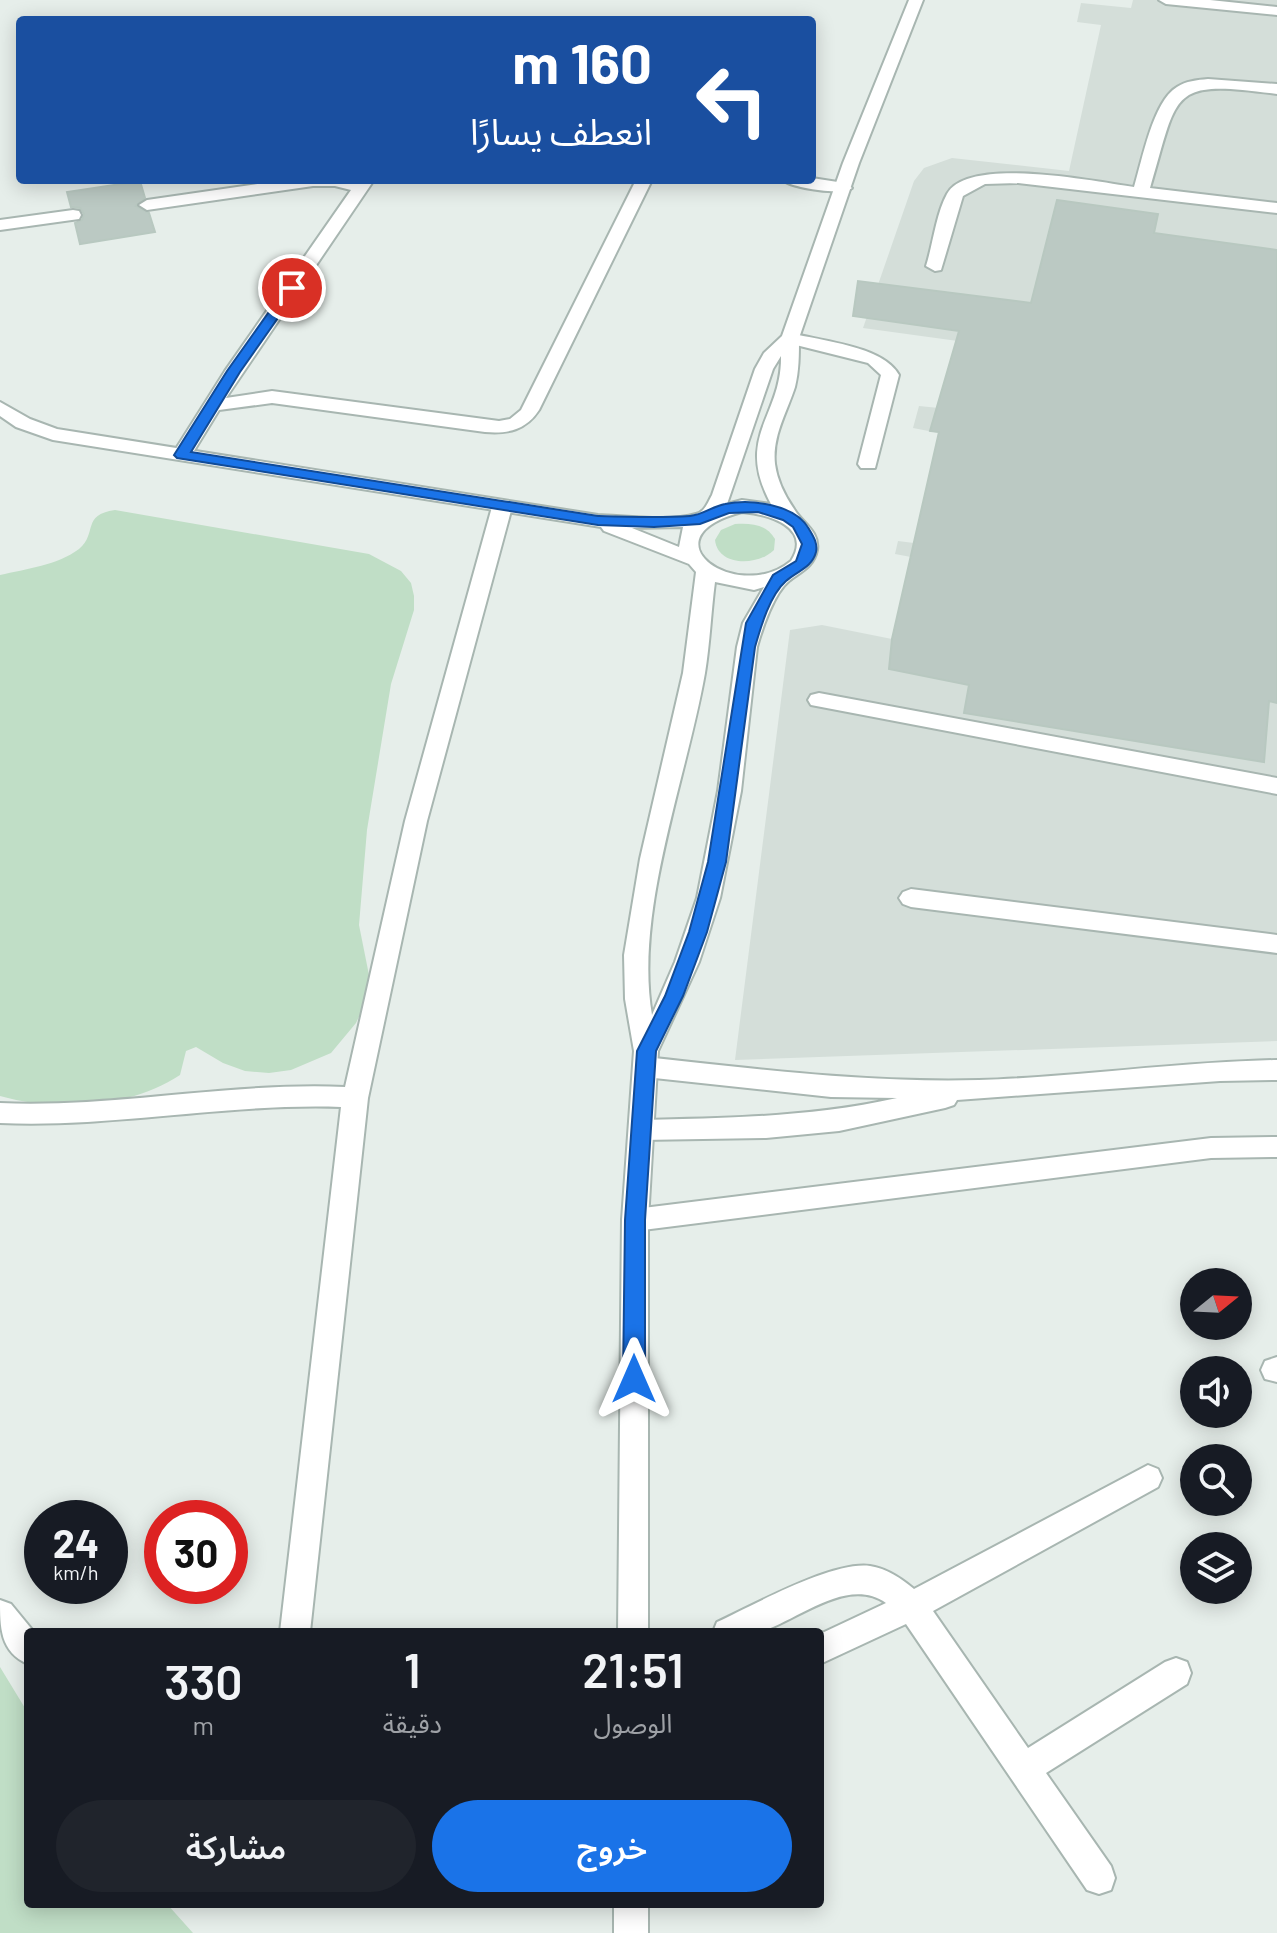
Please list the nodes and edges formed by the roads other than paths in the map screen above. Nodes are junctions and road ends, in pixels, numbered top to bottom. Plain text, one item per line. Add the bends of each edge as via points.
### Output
1 (916, 0) edge
2 (1166, 0) edge
3 (1258, 4) edge
4 (1277, 11) edge
5 (1277, 89) edge
6 (199, 184) edge
7 (299, 184) edge
8 (363, 184) edge
9 (642, 184) edge
10 (816, 184) edge
11 (844, 188) junction
12 (1141, 192) junction
13 (1277, 208) edge
14 (0, 209) edge
15 (0, 225) edge
16 (935, 266) dead end
17 (790, 338) junction
18 (234, 371) junction
19 (272, 397) junction
20 (211, 406) junction
21 (0, 408) edge
22 (182, 455) junction
23 (868, 464) dead end
24 (502, 507) junction
25 (706, 516) junction
26 (788, 517) junction
27 (598, 521) junction
28 (699, 566) junction
29 (779, 579) junction
30 (819, 700) dead end
31 (1277, 786) edge
32 (911, 898) dead end
33 (1277, 944) edge
34 (646, 1059) junction
35 (1277, 1070) edge
36 (979, 1090) junction
37 (355, 1098) junction
38 (0, 1113) edge
39 (642, 1130) junction
40 (1277, 1147) edge
41 (635, 1220) junction
42 (1148, 1478) dead end
43 (912, 1606) junction
44 (0, 1614) edge
45 (295, 1628) edge
46 (633, 1628) edge
47 (737, 1628) edge
48 (24, 1644) edge
49 (824, 1647) edge
50 (1176, 1673) dead end
51 (1025, 1768) junction
52 (1099, 1878) dead end
53 (631, 1908) edge
54 (631, 1933) edge

1 - 11 street
2 - 3 street
3 - 4 street
5 - 12 street via 1215,83 1181,91 1170,103
6 - 7 street via 147,204 236,206 265,188
8 - 18 street
9 - 19 street via 530,410 515,424 485,426
10 - 11 street
11 - 17 street
12 - 13 street
12 - 16 street via 1018,178 974,182 951,201
14 - 15 street via 73,215 43,232 18,223
17 - 23 street via 885,366 890,375
17 - 25 street via 764,369 722,495
17 - 26 street via 791,359 764,446 768,481
18 - 19 street
18 - 20 street
19 - 20 street
20 - 22 street
21 - 22 street via 53,434
22 - 24 street
24 - 27 street
24 - 37 street via 416,821
25 - 26 street via 742,506
25 - 27 street via 654,523
25 - 28 street via 687,538
26 - 29 street via 806,534 808,555
27 - 28 street
28 - 29 street via 733,582
28 - 34 street via 694,673 636,955
29 - 34 street via 759,612 747,647 717,862 698,932
30 - 31 street
32 - 33 street
34 - 36 street via 831,1087
34 - 39 street
35 - 36 street
36 - 39 street via 839,1121
37 - 38 street via 245,1097 50,1117
37 - 45 street
39 - 41 street
40 - 41 street via 1211,1148
41 - 46 street
42 - 43 street
43 - 47 street via 893,1589 870,1580 847,1580
43 - 49 street
43 - 51 street
44 - 48 street
50 - 51 street
51 - 52 street
53 - 54 street

